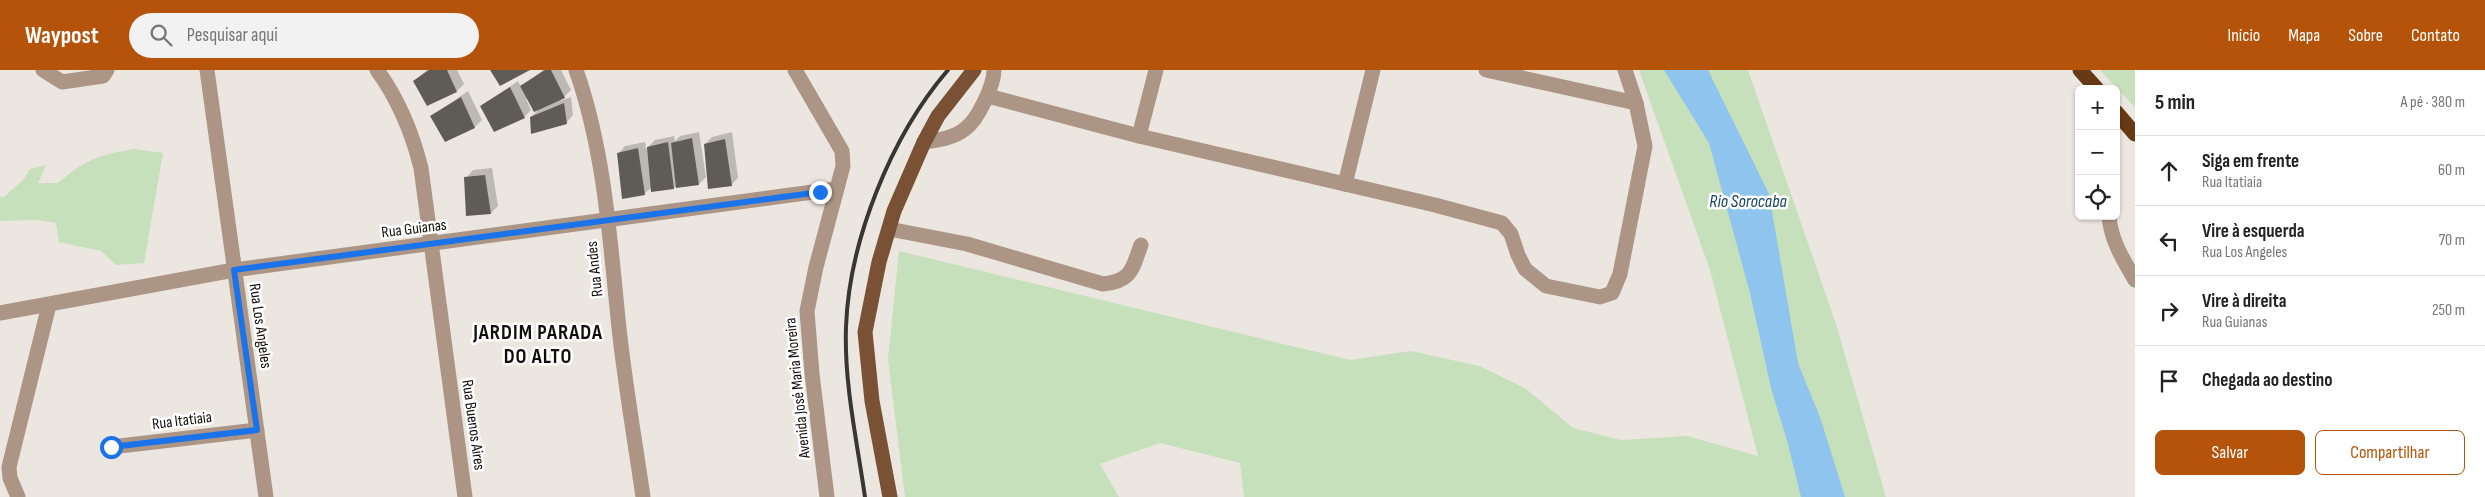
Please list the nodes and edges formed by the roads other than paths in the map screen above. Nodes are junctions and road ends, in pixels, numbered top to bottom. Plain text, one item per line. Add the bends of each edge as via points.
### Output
1 (43, 70) edge
2 (107, 70) edge
3 (207, 70) edge
4 (377, 70) edge
5 (576, 70) edge
6 (795, 70) edge
7 (974, 70) edge
8 (994, 70) edge
9 (1156, 70) edge
10 (1373, 70) edge
11 (1486, 70) edge
12 (1625, 70) edge
13 (2080, 70) edge
14 (2093, 85) edge
15 (988, 96) junction
16 (1636, 103) junction
17 (2120, 117) edge
18 (2135, 134) edge
19 (1139, 136) junction
20 (924, 142) junction
21 (1345, 184) junction
22 (835, 189) junction
23 (2109, 220) edge
24 (608, 221) junction
25 (889, 229) junction
26 (431, 244) junction
27 (1141, 244) dead end
28 (234, 270) junction
29 (2135, 280) edge
30 (49, 305) junction
31 (0, 313) edge
32 (257, 430) junction
33 (111, 447) dead end
34 (18, 497) edge
35 (266, 497) edge
36 (465, 497) edge
37 (643, 497) edge
38 (827, 497) edge
39 (890, 497) edge

1 - 2 street via 62,82 103,76
3 - 28 street, Rua Los Angeles
4 - 26 street, Rua Buenos Aires via 392,90 412,132 421,168
5 - 24 street, Rua Andes via 594,132
6 - 22 street, Avenida José Maria Moreira via 842,151 842,166
7 - 20 main road via 938,116
8 - 15 street
9 - 19 street
10 - 21 street
11 - 16 street
12 - 16 street
13 - 14 highway
15 - 19 street
15 - 20 street via 966,129 943,140
16 - 21 street via 1645,146 1620,274 1612,293 1600,297 1546,286 1525,269 1511,234 1502,224
17 - 18 highway
19 - 21 street
20 - 25 main road
22 - 24 street, Rua Guianas
22 - 38 street, Avenida José Maria Moreira via 807,311
23 - 29 street via 2117,250
24 - 26 street, Rua Guianas
24 - 37 street, Rua Andes
25 - 27 street via 967,244 1103,284 1129,276
25 - 39 main road via 865,332 872,401
26 - 28 street, Rua Guianas
26 - 36 street, Rua Buenos Aires
28 - 30 street, Rua Guianas
28 - 32 street, Rua Los Angeles
30 - 31 street, Rua Guianas
30 - 34 street via 9,467
32 - 33 street, Rua Itatiaia
32 - 35 street, Rua Los Angeles

